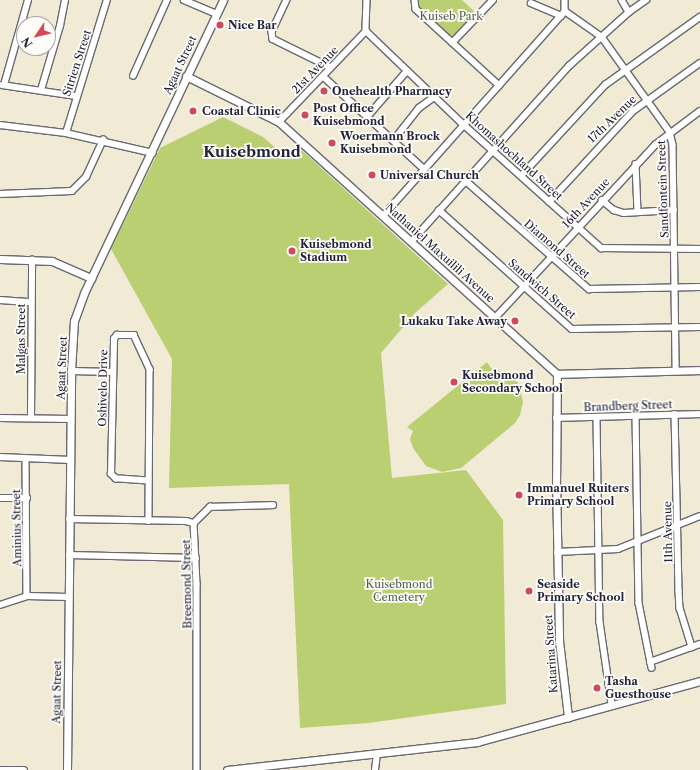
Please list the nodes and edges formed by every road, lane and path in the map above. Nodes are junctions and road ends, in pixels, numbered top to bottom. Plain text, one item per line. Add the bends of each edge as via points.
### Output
1 (28, 0) edge
2 (65, 0) edge
3 (107, 0) edge
4 (167, 0) edge
5 (184, 0) edge
6 (223, 0) edge
7 (287, 0) edge
8 (367, 0) edge
9 (415, 0) edge
10 (493, 0) edge
11 (565, 0) edge
12 (622, 0) edge
13 (646, 0) edge
14 (531, 3) dead end
15 (565, 10) junction
16 (629, 12) junction
17 (217, 14) junction
18 (561, 16) junction
19 (700, 17) edge
20 (366, 31) junction
21 (602, 37) junction
22 (452, 43) junction
23 (700, 63) edge
24 (330, 67) junction
25 (625, 68) junction
26 (407, 71) junction
27 (133, 76) dead end
28 (186, 76) junction
29 (322, 76) junction
30 (499, 84) junction
31 (2, 85) edge
32 (41, 90) junction
33 (76, 96) junction
34 (434, 97) junction
35 (647, 100) junction
36 (700, 111) edge
37 (367, 117) junction
38 (279, 122) junction
39 (463, 124) junction
40 (0, 125) edge
41 (670, 132) junction
42 (66, 133) junction
43 (103, 140) junction
44 (393, 141) junction
45 (492, 150) junction
46 (152, 153) junction
47 (636, 164) junction
48 (424, 169) junction
49 (521, 176) junction
50 (466, 181) junction
51 (0, 194) edge
52 (602, 200) junction
53 (549, 202) junction
54 (439, 210) junction
55 (674, 210) junction
56 (638, 211) junction
57 (383, 216) junction
58 (577, 227) junction
59 (411, 242) junction
60 (700, 249) edge
61 (675, 250) junction
62 (551, 258) junction
63 (0, 259) edge
64 (32, 260) junction
65 (91, 278) junction
66 (524, 287) junction
67 (700, 287) edge
68 (675, 288) junction
69 (0, 300) edge
70 (31, 302) junction
71 (495, 318) junction
72 (700, 327) edge
73 (676, 328) junction
74 (71, 370) junction
75 (676, 370) junction
76 (700, 370) edge
77 (113, 372) junction
78 (557, 374) junction
79 (675, 414) junction
80 (700, 414) edge
81 (636, 415) junction
82 (597, 417) junction
83 (0, 418) edge
84 (31, 418) junction
85 (556, 418) junction
86 (71, 419) junction
87 (0, 458) edge
88 (26, 459) junction
89 (71, 460) junction
90 (148, 481) junction
91 (0, 498) edge
92 (27, 498) junction
93 (273, 504) dead end
94 (700, 516) edge
95 (69, 519) junction
96 (148, 521) junction
97 (194, 523) junction
98 (678, 526) junction
99 (638, 542) junction
100 (598, 551) junction
101 (557, 552) junction
102 (69, 556) junction
103 (196, 558) junction
104 (27, 596) junction
105 (69, 597) junction
106 (0, 605) edge
107 (700, 644) edge
108 (692, 647) junction
109 (700, 681) edge
110 (612, 704) junction
111 (568, 717) junction
112 (377, 754) junction
113 (0, 770) edge
114 (23, 770) edge
115 (67, 770) edge
116 (197, 770) edge
117 (227, 770) edge
118 (375, 770) edge

1 - 31 street
2 - 32 street
3 - 33 street, Sitrien Street
4 - 27 street
5 - 17 street
6 - 17 street, Agaat Street
7 - 24 street via 272,32 273,39
8 - 20 street
9 - 22 street via 416,9
10 - 22 street
11 - 15 street
12 - 16 street
13 - 16 street
14 - 18 street
15 - 18 street
15 - 21 street, Sandfontein Street
16 - 21 street
17 - 28 street, Agaat Street
18 - 30 street
19 - 25 street
20 - 24 street, 21st Avenue
20 - 26 street, Khomashochland Street
21 - 25 street, Sandfontein Street
21 - 45 street via 569,66
22 - 30 street
23 - 35 street, 17th Avenue
24 - 29 street, 21st Avenue
25 - 35 street, Sandfontein Street
25 - 49 street via 605,84
26 - 34 street, Khomashochland Street
26 - 37 street
28 - 38 street, Nathaniel Maxuilili Avenue
28 - 46 street, Agaat Street
29 - 37 street
29 - 38 street, 21st Avenue
30 - 39 street
31 - 32 street
32 - 33 street
33 - 42 street, Sitrien Street
34 - 39 street, Khomashochland Street
34 - 44 street via 419,108
35 - 41 street, Sandfontein Street
35 - 53 street, 17th Avenue via 615,129
36 - 41 street, 16th Avenue
37 - 44 street
38 - 57 street, Nathaniel Maxuilili Avenue
39 - 45 street, Khomashochland Street
39 - 48 street
40 - 42 street
41 - 47 street, 16th Avenue
41 - 55 street, Sandfontein Street via 673,145
42 - 43 street
43 - 46 street
43 - 51 street via 86,177 72,191
44 - 48 street
45 - 49 street, Khomashochland Street
45 - 50 street
46 - 65 street, Agaat Street
47 - 52 street, 16th Avenue
47 - 56 street
48 - 57 street
49 - 53 street, Khomashochland Street
50 - 54 street
50 - 62 street, Diamond Street
52 - 56 street via 614,210
52 - 58 street, 16th Avenue
53 - 58 street, Khomashochland Street
54 - 59 street
54 - 66 street, Sandwich Street
55 - 56 street
55 - 61 street, Sandfontein Street
57 - 59 street, Nathaniel Maxuilili Avenue
58 - 61 street, Khomashochland Street via 604,250
58 - 62 street, 16th Avenue
59 - 71 street, Nathaniel Maxuilili Avenue
60 - 61 street, Khomashochland Street
61 - 68 street, Sandfontein Street
62 - 66 street, 16th Avenue
62 - 68 street, Diamond Street via 589,289
63 - 64 street
64 - 65 street via 52,261
64 - 70 street, Malgas Street
65 - 74 street, Agaat Street via 74,321
66 - 71 street, 16th Avenue
66 - 73 street, Sandwich Street via 572,329
67 - 68 street, Diamond Street
68 - 73 street, Sandfontein Street
69 - 70 street
70 - 84 street, Malgas Street
71 - 78 street, Nathaniel Maxuilili Avenue
72 - 73 street, Sandwich Street
73 - 75 street, Sandfontein Street
74 - 77 street
74 - 86 street, Agaat Street
75 - 76 street
75 - 78 street
77 - 90 street, Oshivelo Drive via 111,474 116,479
77 - 90 street, Oshivelo Drive via 115,336 134,334 150,369
78 - 85 street, Katarina Street
79 - 80 street, Brandberg Street
79 - 81 street, Brandberg Street
79 - 98 street, 11th Avenue
81 - 82 street, Brandberg Street
81 - 99 street
82 - 85 street, Brandberg Street
82 - 100 street
83 - 84 street
84 - 86 street
85 - 101 street, Katarina Street
86 - 89 street, Agaat Street
87 - 88 street
88 - 89 street
88 - 92 street, Aminius Street
89 - 95 street, Agaat Street
90 - 96 street, Oshivelo Drive
91 - 92 street
92 - 104 street, Aminius Street
93 - 97 street via 210,507
94 - 98 street
95 - 96 street, Breemond Street
95 - 102 street, Agaat Street
96 - 97 street, Breemond Street
97 - 103 street, Breemond Street
98 - 99 street
98 - 108 street, 11th Avenue via 680,608
99 - 100 street via 618,550
99 - 108 street via 639,603 651,665
100 - 101 street
100 - 110 street via 600,622
101 - 111 street, Katarina Street via 559,641
102 - 103 street
102 - 105 street, Agaat Street
103 - 116 street, Breemond Street
104 - 105 street
104 - 106 street
105 - 115 street, Agaat Street
107 - 108 street
109 - 110 street
110 - 111 street
111 - 112 street via 477,742
112 - 117 street
112 - 118 street
113 - 114 street

